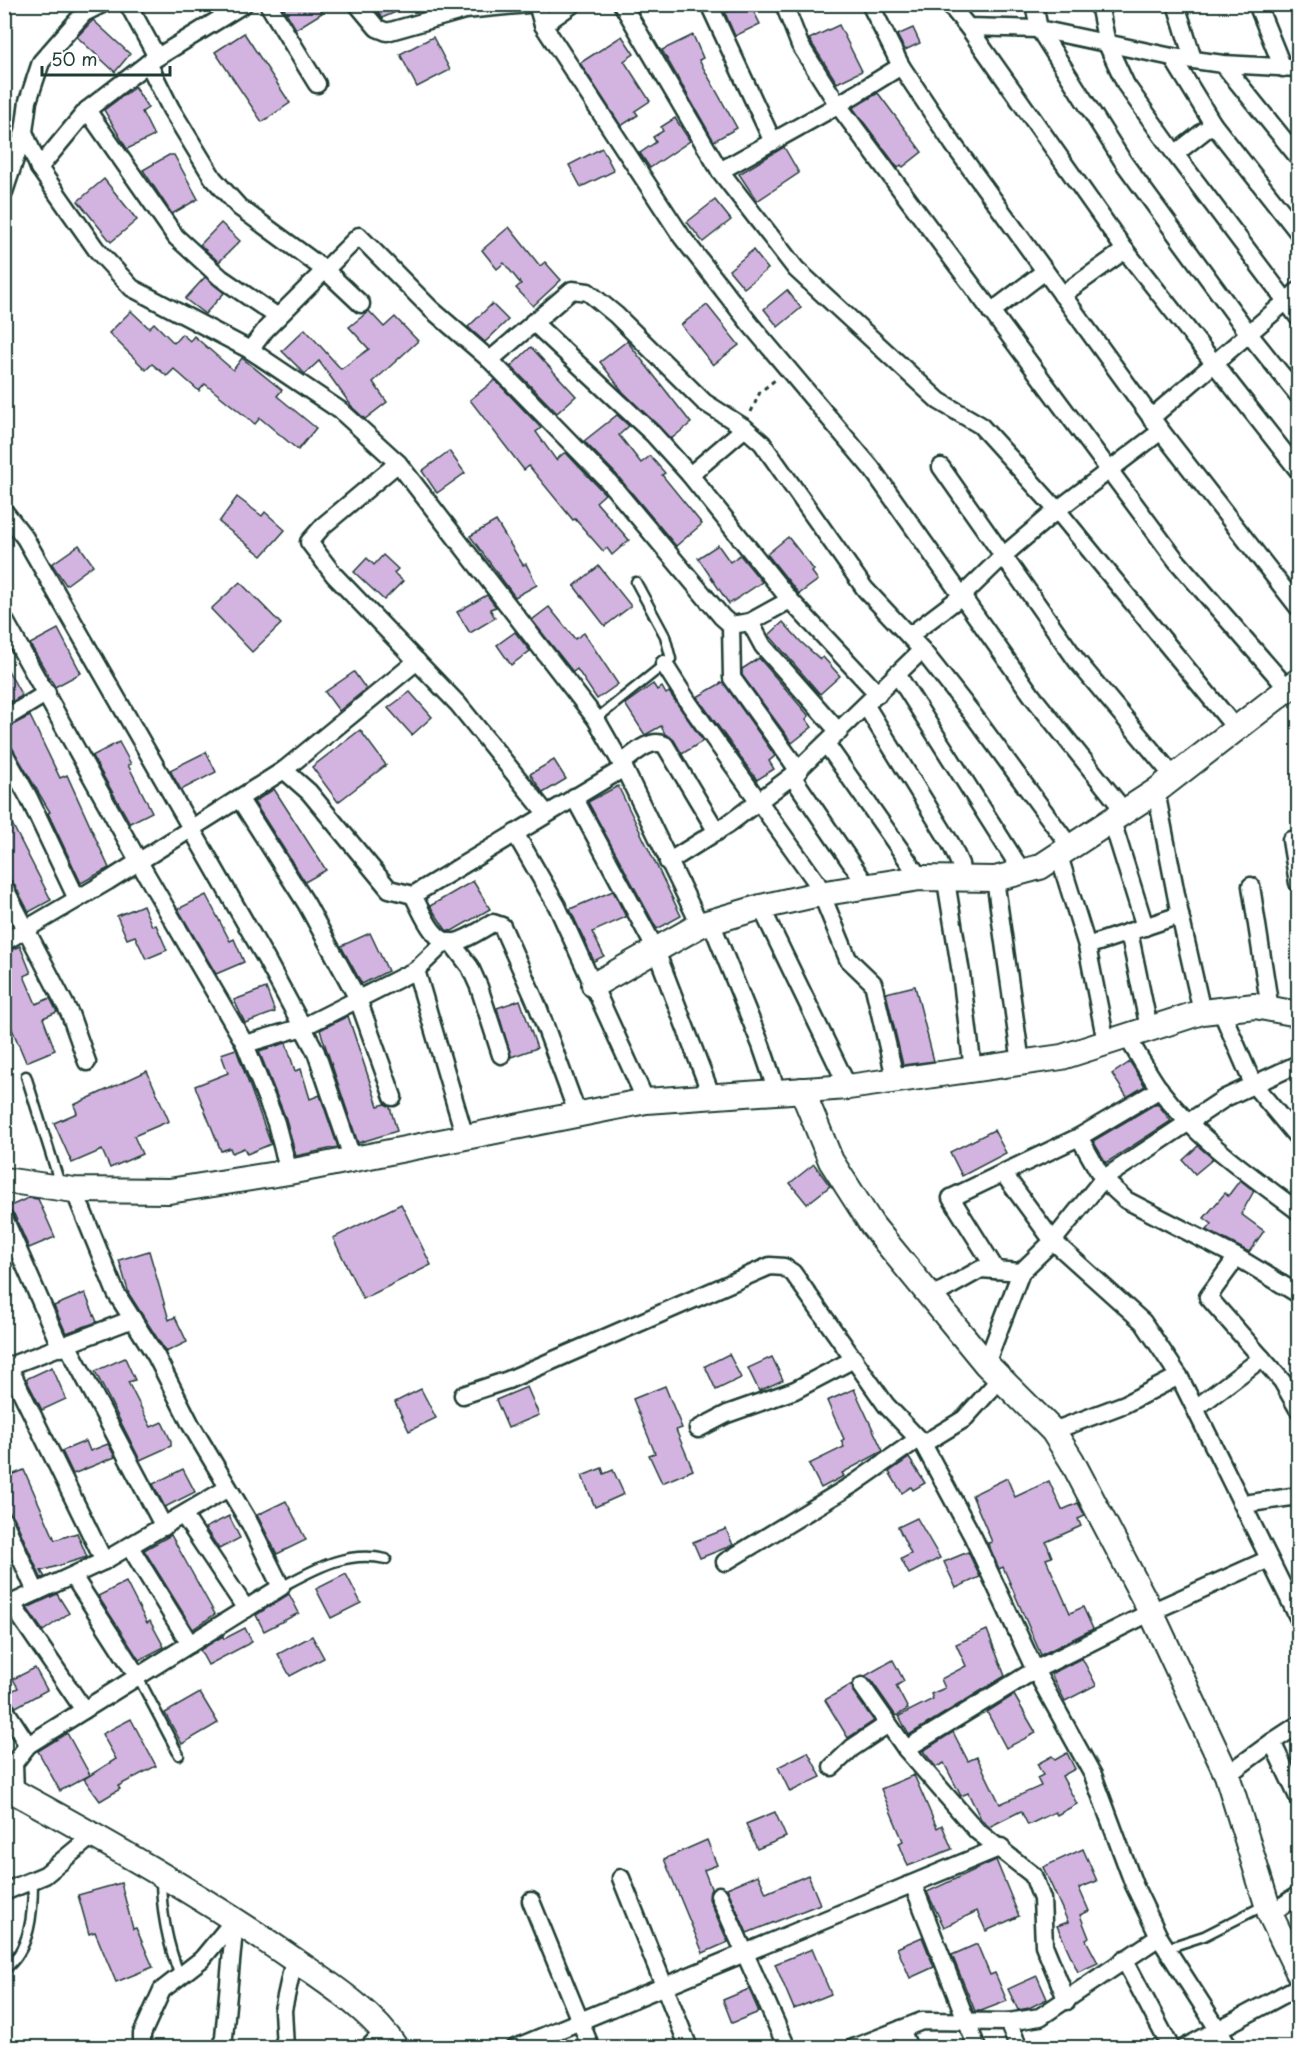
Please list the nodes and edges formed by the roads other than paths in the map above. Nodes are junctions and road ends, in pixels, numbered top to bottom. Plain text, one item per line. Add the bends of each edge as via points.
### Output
1 (102, 4) edge
2 (128, 4) edge
3 (244, 4) edge
4 (268, 4) edge
5 (357, 4) edge
6 (528, 4) edge
7 (537, 4) edge
8 (573, 4) edge
9 (622, 4) edge
10 (709, 4) edge
11 (784, 4) edge
12 (870, 4) edge
13 (1034, 4) edge
14 (1099, 4) edge
15 (1176, 4) edge
16 (1257, 4) edge
17 (958, 13) edge
18 (543, 25) junction
19 (1039, 29) junction
20 (1107, 44) junction
21 (1172, 57) junction
22 (153, 60) junction
23 (1192, 60) junction
24 (1223, 64) junction
25 (901, 66) junction
26 (1294, 69) edge
27 (316, 84) dead end
28 (838, 105) junction
29 (87, 110) junction
30 (1213, 124) junction
31 (24, 132) junction
32 (773, 142) junction
33 (1175, 154) junction
34 (1299, 157) edge
35 (39, 168) junction
36 (720, 171) junction
37 (4, 192) edge
38 (1299, 232) edge
39 (1125, 250) junction
40 (325, 270) junction
41 (1045, 271) junction
42 (1062, 295) junction
43 (1292, 297) edge
44 (362, 304) dead end
45 (991, 312) junction
46 (1299, 316) edge
47 (278, 317) junction
48 (533, 322) junction
49 (1249, 334) junction
50 (250, 350) junction
51 (490, 360) junction
52 (1215, 363) junction
53 (1299, 395) edge
54 (1156, 424) junction
55 (745, 428) junction
56 (398, 463) junction
57 (941, 467) dead end
58 (1108, 469) junction
59 (1299, 470) edge
60 (690, 476) junction
61 (1057, 510) junction
62 (4, 511) edge
63 (1004, 555) junction
64 (636, 582) dead end
65 (963, 595) junction
66 (790, 600) junction
67 (1299, 607) edge
68 (4, 619) edge
69 (750, 622) junction
70 (731, 625) junction
71 (909, 636) junction
72 (922, 650) junction
73 (417, 661) junction
74 (664, 664) junction
75 (897, 674) junction
76 (1293, 685) edge
77 (47, 693) junction
78 (872, 700) junction
79 (4, 719) edge
80 (596, 719) junction
81 (1237, 730) junction
82 (839, 732) junction
83 (827, 745) junction
84 (4, 753) edge
85 (622, 766) junction
86 (284, 770) junction
87 (795, 774) junction
88 (1165, 784) junction
89 (574, 797) junction
90 (239, 798) junction
91 (759, 803) junction
92 (546, 813) junction
93 (1118, 816) junction
94 (191, 828) junction
95 (717, 832) junction
96 (515, 833) junction
97 (1291, 840) dead end
98 (1065, 852) junction
99 (139, 862) junction
100 (668, 862) junction
101 (1023, 873) junction
102 (920, 878) junction
103 (996, 879) junction
104 (954, 880) junction
105 (1299, 883) edge
106 (867, 886) junction
107 (1251, 886) dead end
108 (4, 887) edge
109 (819, 894) junction
110 (413, 895) junction
111 (77, 899) junction
112 (761, 907) junction
113 (1180, 915) junction
114 (705, 924) junction
115 (1145, 927) junction
116 (26, 929) junction
117 (1128, 932) junction
118 (4, 942) edge
119 (448, 942) junction
120 (1087, 946) junction
121 (655, 948) junction
122 (416, 970) junction
123 (594, 985) junction
124 (358, 999) junction
125 (1270, 1009) junction
126 (1212, 1011) junction
127 (1299, 1014) edge
128 (303, 1028) junction
129 (1127, 1035) junction
130 (245, 1044) junction
131 (501, 1055) dead end
132 (87, 1062) dead end
133 (1021, 1063) junction
134 (1299, 1064) edge
135 (973, 1070) junction
136 (26, 1076) dead end
137 (896, 1082) junction
138 (1253, 1084) junction
139 (848, 1087) junction
140 (1160, 1089) junction
141 (802, 1090) junction
142 (777, 1092) junction
143 (393, 1096) dead end
144 (712, 1096) junction
145 (646, 1101) junction
146 (578, 1114) junction
147 (1189, 1123) junction
148 (465, 1137) junction
149 (1079, 1137) junction
150 (1299, 1137) edge
151 (352, 1160) junction
152 (289, 1172) junction
153 (1003, 1173) junction
154 (1103, 1179) junction
155 (4, 1180) edge
156 (67, 1189) junction
157 (1299, 1211) edge
158 (4, 1218) edge
159 (1053, 1241) junction
160 (1237, 1257) junction
161 (996, 1270) junction
162 (1021, 1272) junction
163 (1299, 1294) edge
164 (931, 1297) junction
165 (133, 1319) junction
166 (65, 1347) junction
167 (1262, 1358) junction
168 (854, 1359) junction
169 (7, 1367) edge
170 (993, 1371) junction
171 (1179, 1376) junction
172 (463, 1395) dead end
173 (1196, 1408) junction
174 (1299, 1409) edge
175 (698, 1429) dead end
176 (1053, 1431) junction
177 (920, 1442) junction
178 (228, 1488) junction
179 (1299, 1497) edge
180 (1244, 1504) junction
181 (184, 1516) junction
182 (4, 1521) edge
183 (164, 1527) junction
184 (130, 1547) junction
185 (386, 1559) dead end
186 (1269, 1559) junction
187 (104, 1561) junction
188 (725, 1562) dead end
189 (73, 1576) junction
190 (281, 1587) junction
191 (36, 1592) junction
192 (8, 1605) edge
193 (246, 1609) junction
194 (1151, 1612) junction
195 (1299, 1617) edge
196 (190, 1644) junction
197 (1035, 1670) junction
198 (138, 1677) junction
199 (862, 1686) dead end
200 (4, 1708) edge
201 (84, 1710) junction
202 (888, 1724) junction
203 (1299, 1725) edge
204 (1272, 1742) junction
205 (28, 1745) junction
206 (906, 1749) junction
207 (179, 1755) dead end
208 (832, 1767) dead end
209 (1227, 1775) junction
210 (10, 1789) edge
211 (1299, 1797) edge
212 (93, 1836) junction
213 (1001, 1847) junction
214 (161, 1875) junction
215 (621, 1878) dead end
216 (33, 1881) junction
217 (913, 1884) junction
218 (4, 1892) edge
219 (719, 1895) dead end
220 (1299, 1895) edge
221 (531, 1901) dead end
222 (1269, 1909) junction
223 (235, 1918) junction
224 (1163, 1942) junction
225 (745, 1953) junction
226 (1124, 1959) junction
227 (294, 1960) junction
228 (4, 1970) edge
229 (1299, 1972) edge
230 (180, 1976) junction
231 (665, 1986) junction
232 (1299, 1987) edge
233 (1067, 2001) junction
234 (580, 2021) junction
235 (967, 2022) junction
236 (1008, 2022) junction
237 (901, 2030) junction
238 (1220, 2031) junction
239 (391, 2039) edge
240 (141, 2048) edge
241 (223, 2048) edge
242 (285, 2048) edge
243 (368, 2048) edge
244 (515, 2048) edge
245 (591, 2048) edge
246 (689, 2048) edge
247 (787, 2048) edge
248 (853, 2048) edge
249 (909, 2048) edge
250 (977, 2048) edge
251 (1020, 2048) edge
252 (1172, 2048) edge
253 (1184, 2048) edge
254 (1230, 2048) edge

1 - 31 street via 84,13 41,62 28,101
2 - 22 street
3 - 22 street
4 - 27 street
5 - 6 street via 377,28 387,32 465,10
7 - 18 street
8 - 18 street
9 - 36 street
10 - 32 street
11 - 28 street via 800,45
12 - 25 street
13 - 19 street
14 - 20 street
15 - 23 street
16 - 26 street
17 - 19 street
17 - 39 street
18 - 65 street via 682,237 872,469
19 - 20 street
19 - 49 street via 1124,163
20 - 21 street
20 - 33 street via 1126,85
21 - 23 street
21 - 30 street
22 - 29 street
22 - 40 street via 171,109 213,178 239,207
23 - 24 street
24 - 26 street
24 - 34 street
25 - 28 street
25 - 41 street
28 - 32 street
28 - 45 street
29 - 35 street
29 - 47 street via 183,244 221,278
30 - 33 street
30 - 38 street
31 - 35 street
31 - 37 street
32 - 36 street
33 - 43 street
35 - 50 street via 96,249 132,288
36 - 61 street via 796,269 939,401 980,425
39 - 42 street
39 - 52 street
40 - 44 street
40 - 47 street
40 - 51 street via 359,237 431,309
41 - 42 street
41 - 45 street
42 - 54 street
43 - 46 street
43 - 49 street
45 - 58 street
47 - 50 street
48 - 51 street
48 - 55 street via 566,293 588,292 704,402
48 - 60 street via 632,412
49 - 52 street
49 - 53 street
50 - 56 street via 341,411
51 - 70 street via 608,481
52 - 54 street
52 - 59 street
54 - 58 street
54 - 67 street
55 - 60 street
55 - 71 street via 769,452 865,589
56 - 73 street via 309,542 334,575
56 - 80 street
57 - 63 street
58 - 61 street
58 - 76 street via 1176,560
60 - 66 street
61 - 63 street
61 - 81 street
62 - 94 street via 25,538
63 - 65 street
63 - 88 street
64 - 74 lane via 671,651 671,659
65 - 71 street
65 - 93 street
66 - 69 street
66 - 78 street
68 - 77 street
69 - 70 street
69 - 82 street via 763,646
70 - 87 street via 732,678
71 - 72 street
72 - 75 street
72 - 98 street via 974,716
73 - 86 street
73 - 92 street via 458,704
74 - 80 lane
74 - 91 street
75 - 78 street
75 - 101 street
76 - 81 street
77 - 79 street
77 - 99 street
78 - 82 street
78 - 104 street via 951,844
80 - 85 street
81 - 88 street
82 - 83 street
83 - 87 street
83 - 102 street
84 - 111 street
85 - 89 street
85 - 95 street via 649,744 665,745
85 - 100 street
86 - 90 street
86 - 110 street via 309,792 389,890
87 - 91 street
87 - 106 street
88 - 93 street
88 - 113 street
89 - 92 street
89 - 121 street
90 - 94 street
90 - 124 street via 306,903
91 - 95 street
91 - 109 street via 817,883
92 - 96 street
93 - 98 street
93 - 115 street
94 - 99 street
94 - 128 street
95 - 100 street
96 - 110 street
96 - 123 street via 557,906
97 - 105 street
98 - 101 street
98 - 120 street
99 - 111 street
99 - 130 street
100 - 114 street
101 - 103 street
102 - 104 street
102 - 106 street
103 - 104 street
103 - 133 street
104 - 135 street
106 - 109 street
107 - 125 street
108 - 116 street
109 - 112 street
109 - 137 street via 848,959 873,983
110 - 119 street via 433,931
111 - 116 street
112 - 114 street
112 - 139 street
113 - 115 street
113 - 126 street
114 - 121 street
114 - 142 street via 761,1045
115 - 117 street
116 - 118 street
116 - 132 street via 70,1014
117 - 120 street
117 - 129 street
119 - 122 street
119 - 131 street via 470,967
119 - 146 street via 493,923 502,926 538,1007
120 - 129 street
121 - 123 street
121 - 144 street
122 - 124 street
122 - 148 street
123 - 145 street
124 - 128 street
124 - 143 street
125 - 126 street via 1255,1005
125 - 127 street
126 - 129 street
126 - 138 street
128 - 130 street
128 - 151 street via 316,1052
129 - 133 street via 1062,1056
129 - 140 street
130 - 152 street via 276,1123
133 - 135 street
134 - 138 street
135 - 137 street
136 - 156 lane
137 - 139 street
138 - 147 street
138 - 150 street
139 - 141 street
140 - 147 street
140 - 149 street
141 - 142 street
141 - 164 street via 831,1161 873,1225
142 - 144 street
144 - 145 street
145 - 146 street
146 - 148 street
147 - 154 street
147 - 157 street via 1218,1151
148 - 151 street
149 - 153 street
149 - 154 street
151 - 152 street
152 - 156 street via 169,1191
153 - 159 street
153 - 161 street via 951,1198
154 - 159 street
154 - 160 street via 1126,1200
155 - 156 street
156 - 165 street via 116,1293
158 - 166 street
159 - 162 street
159 - 171 street via 1143,1322
160 - 163 street
160 - 167 street via 1208,1297
161 - 162 street
161 - 164 street via 981,1269
162 - 170 street
164 - 170 street
165 - 166 street
165 - 178 street
166 - 169 street
166 - 183 street via 113,1426
167 - 173 street
167 - 174 street
168 - 172 street via 793,1273 784,1267 770,1266 517,1376
168 - 175 street via 795,1390 727,1414
168 - 177 street via 886,1405
169 - 187 street
170 - 176 street
170 - 177 street via 964,1419
171 - 173 street
171 - 176 street via 1125,1404
173 - 180 street
176 - 194 street
177 - 188 street
177 - 197 street via 973,1537
178 - 181 street
178 - 190 street
179 - 180 street
180 - 186 street
181 - 183 street
181 - 193 street
182 - 191 street
183 - 184 street
184 - 187 street
184 - 196 street
185 - 190 lane via 343,1558
186 - 194 street
186 - 195 street
187 - 189 street
189 - 191 street
189 - 198 street
190 - 193 street
191 - 192 street
192 - 201 street
193 - 196 street
194 - 197 street
194 - 209 street
196 - 198 street
197 - 206 street
197 - 224 street via 1093,1775 1134,1885
198 - 201 street
198 - 207 lane
199 - 202 street
200 - 205 street
201 - 205 street
202 - 206 street
202 - 208 street
203 - 204 street
204 - 209 street
204 - 211 street
205 - 210 street via 14,1762
206 - 213 street via 977,1831
209 - 222 street
210 - 212 street
212 - 214 street
212 - 216 street
213 - 217 street
213 - 233 street via 1033,1875 1042,1899 1044,1945
214 - 223 street
214 - 230 lane via 161,1905 169,1947
215 - 231 street
216 - 218 street
216 - 228 lane via 30,1926 24,1946 17,1960
217 - 225 street
217 - 235 street
219 - 225 street
220 - 222 street
221 - 234 street
222 - 224 lane via 1204,1936
222 - 229 street
223 - 227 street
223 - 230 street via 202,1959
223 - 241 street
224 - 226 street
224 - 238 street
225 - 231 street
225 - 247 street
226 - 233 street
226 - 252 street
227 - 239 street
227 - 242 street via 283,2010
230 - 240 street via 162,1990 142,2034
231 - 234 street
231 - 246 street
232 - 238 street
233 - 236 street via 1040,2017
234 - 244 street
234 - 245 street
235 - 236 street
235 - 237 street via 922,2021
235 - 250 street
236 - 251 street
237 - 248 street
237 - 249 street
238 - 253 street
238 - 254 street
239 - 243 street

